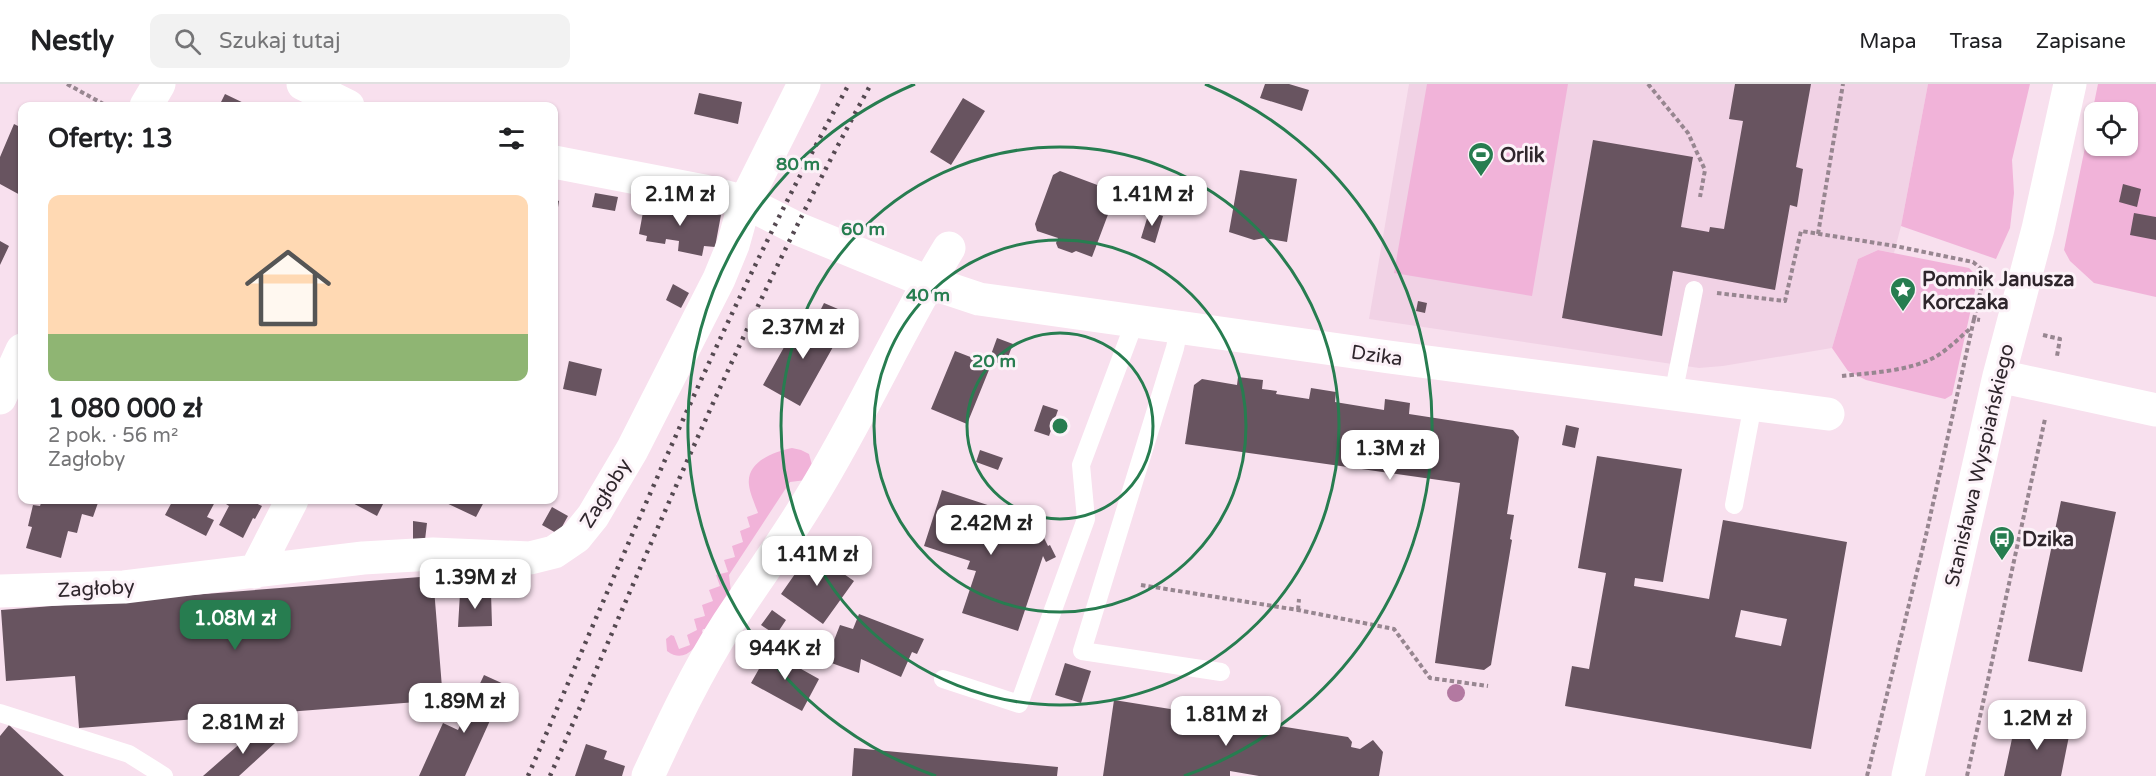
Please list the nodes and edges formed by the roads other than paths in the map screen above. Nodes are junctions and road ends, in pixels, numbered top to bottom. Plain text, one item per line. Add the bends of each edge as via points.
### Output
1 (159, 84) edge
2 (303, 84) edge
3 (804, 84) edge
4 (2070, 84) edge
5 (148, 102) edge
6 (340, 102) edge
7 (558, 163) edge
8 (745, 202) junction
9 (949, 248) dead end
10 (928, 282) junction
11 (1694, 290) road end
12 (1135, 321) junction
13 (1179, 328) junction
14 (18, 359) edge
15 (1999, 376) junction
16 (1673, 395) junction
17 (0, 398) edge
18 (1753, 404) junction
19 (2156, 410) edge
20 (1828, 414) dead end
21 (290, 504) edge
22 (1734, 505) dead end
23 (255, 572) junction
24 (0, 591) edge
25 (1221, 672) dead end
26 (943, 679) dead end
27 (0, 713) edge
28 (164, 776) edge
29 (648, 776) edge
30 (1908, 776) edge

1 - 5 street
2 - 6 street
3 - 8 street, Zagłoby
4 - 15 street, Stanisława Wyspiańskiego via 2038,229
7 - 8 street, Dzika
8 - 10 street, Dzika via 796,228
8 - 23 street, Zagłoby via 719,279 632,450 576,537 554,552 530,558 433,554 363,558
9 - 10 street
10 - 12 street, Dzika via 979,299
10 - 29 street via 838,452 698,674
11 - 16 lane
12 - 13 street, Dzika
12 - 26 lane via 1081,465 1086,519 1019,704
13 - 16 street, Dzika
13 - 25 lane via 1082,651
14 - 17 street
15 - 19 street
15 - 30 street, Stanisława Wyspiańskiego
16 - 18 street, Dzika
18 - 20 street, Dzika
18 - 22 lane
21 - 23 street
23 - 24 street, Zagłoby via 124,587
27 - 28 lane via 129,754

